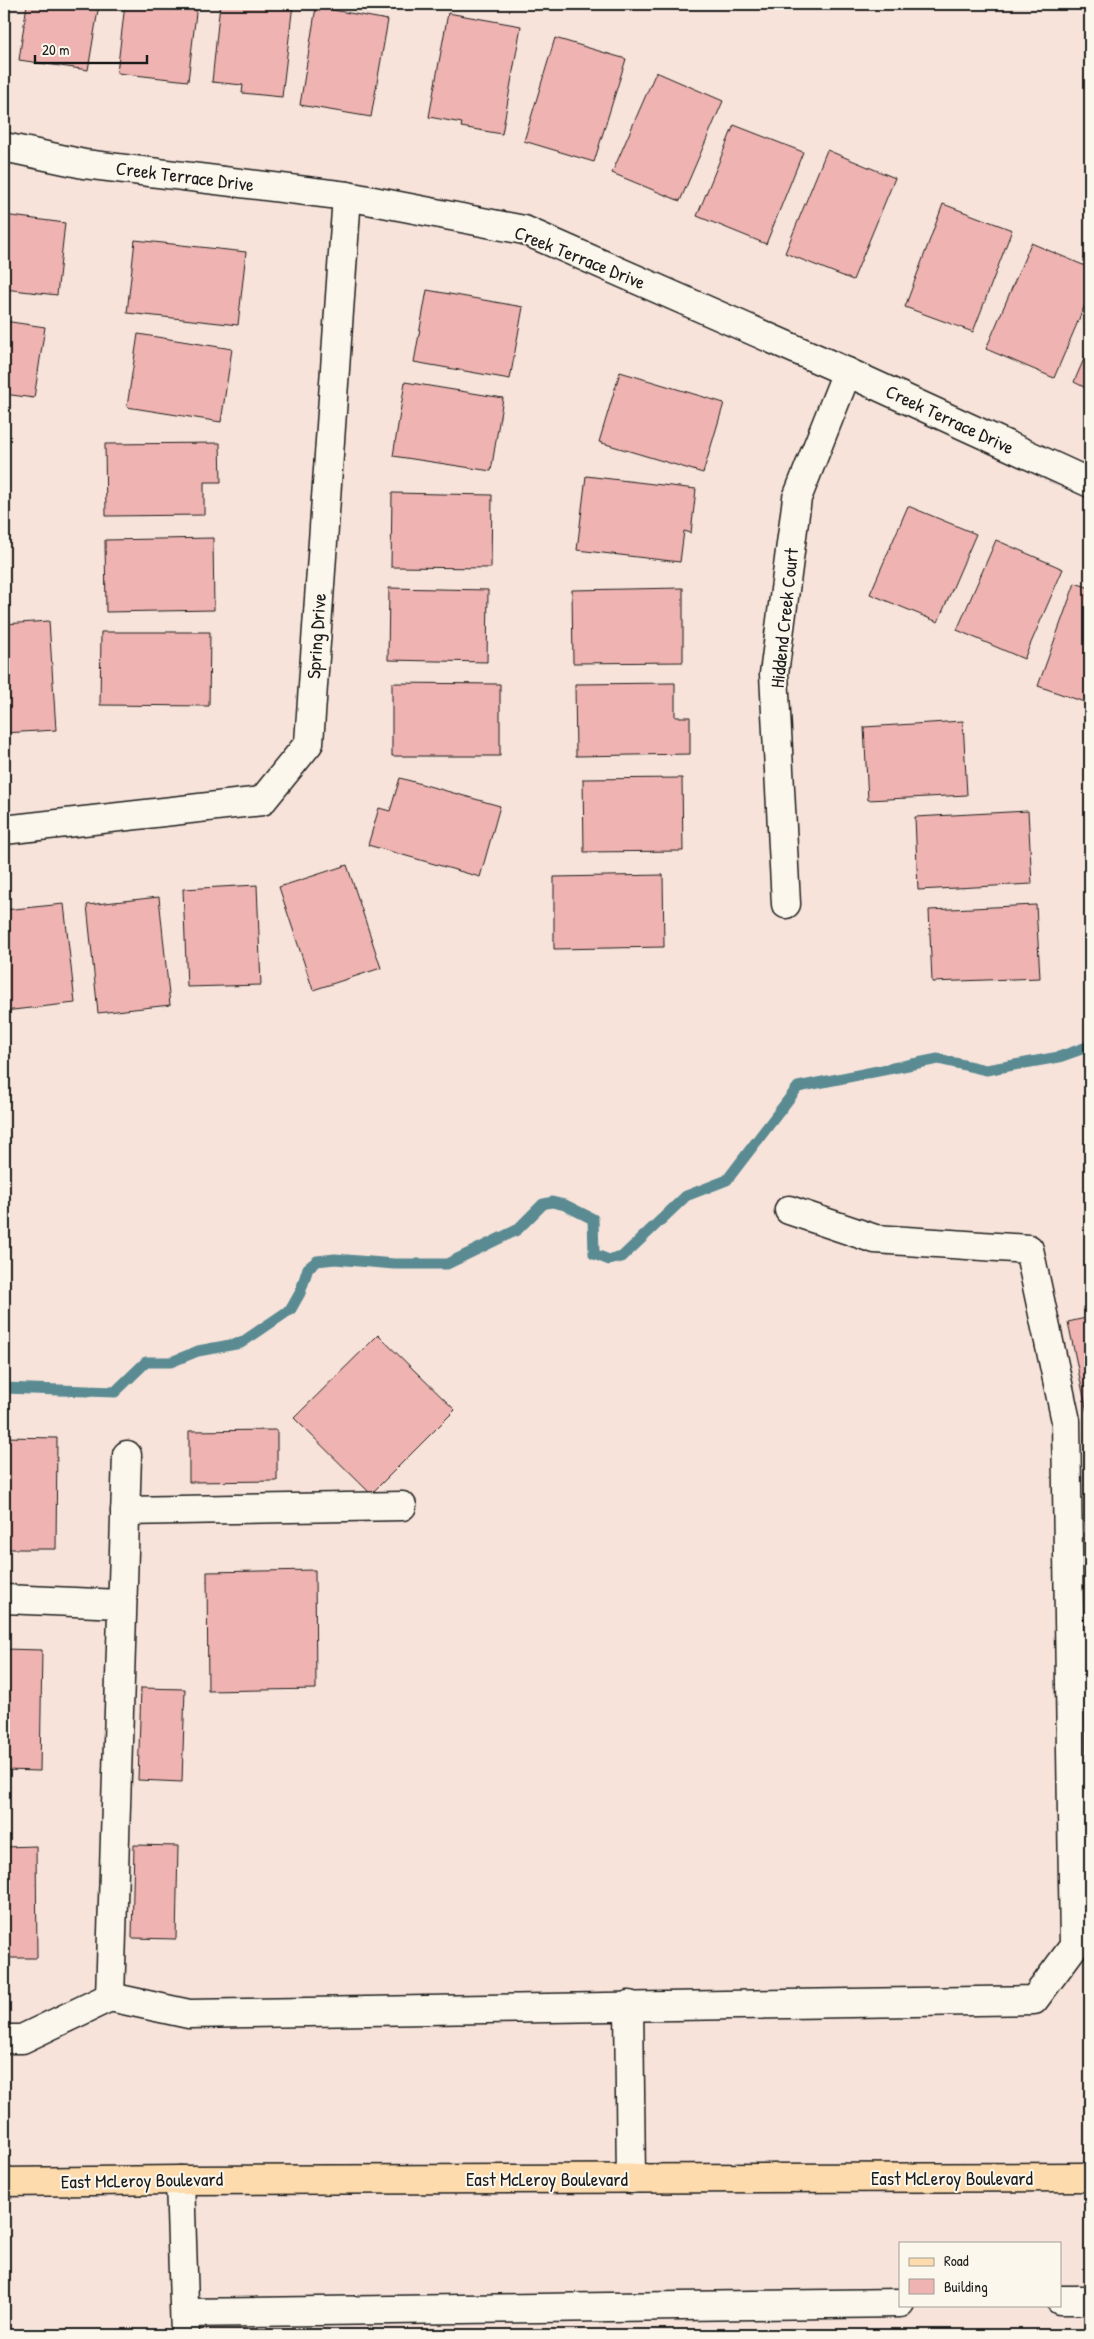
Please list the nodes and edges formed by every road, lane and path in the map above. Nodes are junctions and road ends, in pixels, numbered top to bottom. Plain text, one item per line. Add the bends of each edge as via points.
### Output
1 (4, 147) edge
2 (347, 196) junction
3 (847, 372) junction
4 (1090, 483) edge
5 (4, 830) edge
6 (786, 904) dead end
7 (789, 1210) dead end
8 (127, 1455) dead end
9 (402, 1506) dead end
10 (125, 1510) junction
11 (4, 1599) edge
12 (121, 1604) junction
13 (110, 1997) junction
14 (629, 2005) junction
15 (4, 2039) edge
16 (1090, 2177) edge
17 (631, 2179) junction
18 (180, 2180) junction
19 (4, 2182) edge
20 (1062, 2300) edge
21 (1090, 2300) edge
22 (899, 2303) edge
23 (185, 2324) edge

1 - 2 street, Creek Terrace Drive via 84,164
2 - 3 street, Creek Terrace Drive via 524,230
2 - 5 street, Spring Drive via 309,743 262,801
3 - 4 street, Creek Terrace Drive
3 - 6 street, Hiddend Creek Court via 797,498 774,674
7 - 14 street via 875,1239 1029,1249 1066,1421 1074,1946 1034,2000
8 - 10 street
9 - 10 street
10 - 12 street
11 - 12 street
12 - 13 street
13 - 14 street via 190,2014
13 - 15 street via 22,2039
14 - 17 street
16 - 17 main road, East McLeroy Boulevard
17 - 18 main road, East McLeroy Boulevard
18 - 19 main road, East McLeroy Boulevard
18 - 23 street
20 - 21 street
22 - 23 street

